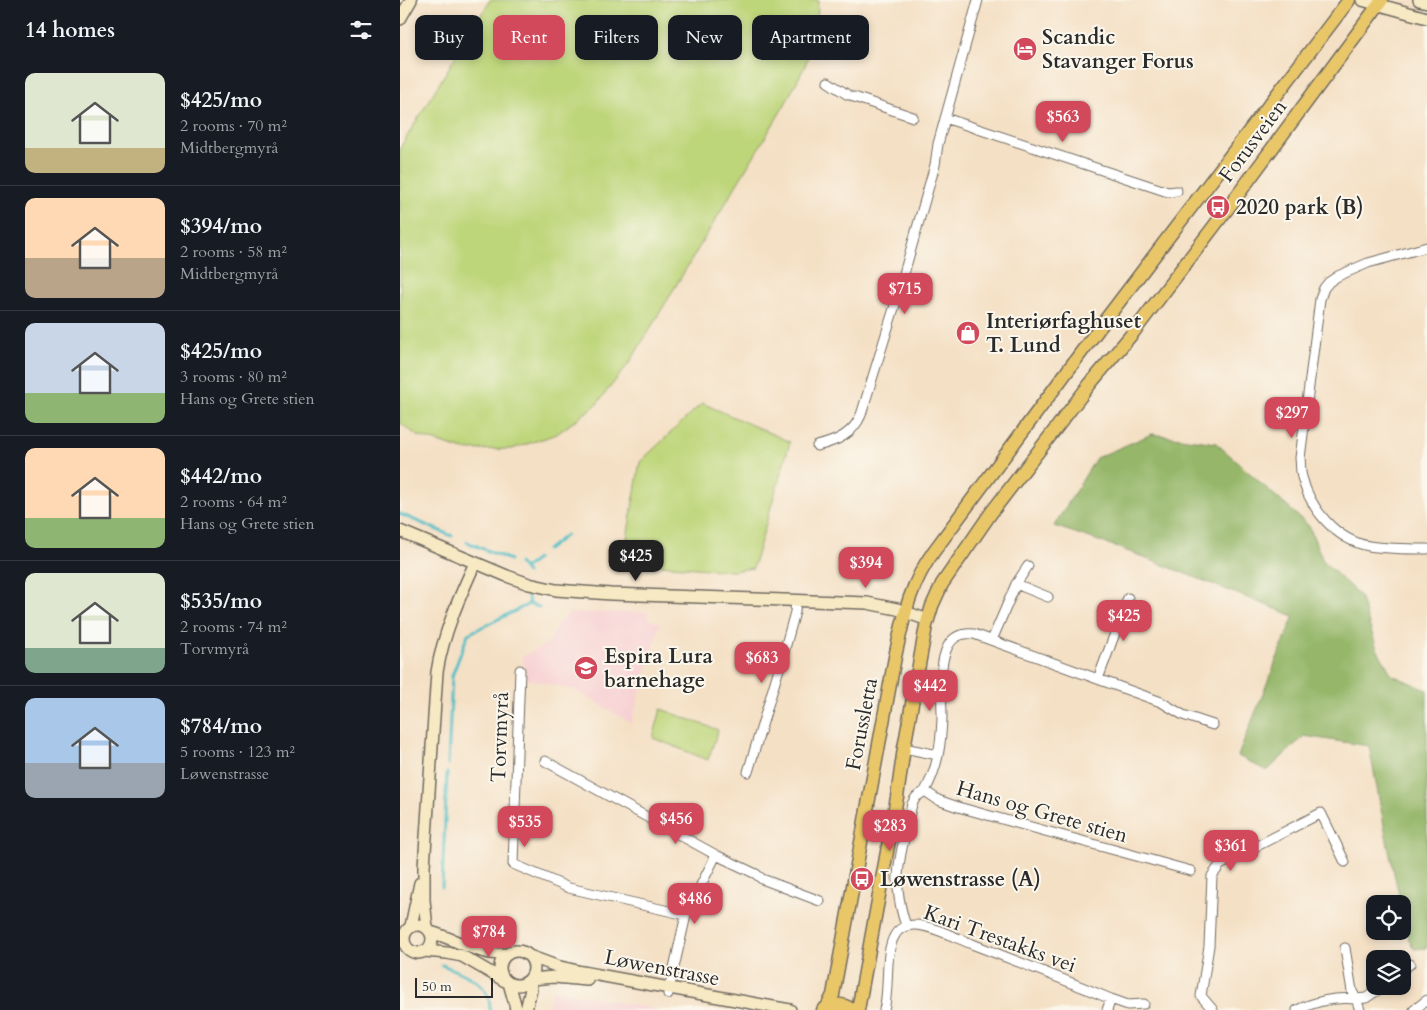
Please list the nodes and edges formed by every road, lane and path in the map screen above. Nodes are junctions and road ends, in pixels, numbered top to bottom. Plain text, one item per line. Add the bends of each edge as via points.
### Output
1 (411, 0) edge
2 (978, 0) edge
3 (1349, 0) edge
4 (1362, 0) edge
5 (1419, 0) edge
6 (1380, 2) edge
7 (1427, 2) edge
8 (1427, 18) edge
9 (400, 19) edge
10 (828, 82) dead end
11 (913, 117) dead end
12 (945, 118) junction
13 (1176, 191) dead end
14 (1427, 247) edge
15 (817, 446) dead end
16 (1011, 448) joint
17 (400, 530) edge
18 (1427, 549) edge
19 (475, 563) junction
20 (1028, 566) dead end
21 (1016, 584) junction
22 (1048, 597) dead end
23 (1128, 598) dead end
24 (796, 600) junction
25 (905, 611) junction
26 (928, 620) junction
27 (992, 640) junction
28 (520, 670) dead end
29 (1098, 679) junction
30 (1213, 725) dead end
31 (904, 748) junction
32 (938, 755) junction
33 (545, 761) dead end
34 (748, 772) dead end
35 (925, 791) junction
36 (716, 855) junction
37 (1345, 862) dead end
38 (424, 867) junction
39 (1191, 871) dead end
40 (820, 901) dead end
41 (686, 915) junction
42 (906, 926) junction
43 (406, 928) edge
44 (429, 930) junction
45 (403, 946) edge
46 (1345, 948) dead end
47 (424, 951) junction
48 (508, 954) junction
49 (529, 956) junction
50 (531, 979) junction
51 (507, 982) junction
52 (668, 990) junction
53 (1370, 995) edge
54 (1111, 999) junction
55 (1356, 999) junction
56 (1427, 1000) edge
57 (1144, 1004) dead end
58 (825, 1009) edge
59 (516, 1010) edge
60 (526, 1010) edge
61 (747, 1010) edge
62 (790, 1010) edge
63 (852, 1010) edge
64 (858, 1010) edge
65 (884, 1010) edge
66 (1107, 1010) edge
67 (1213, 1010) edge
68 (1297, 1010) edge
69 (1360, 1010) edge
70 (1414, 1010) edge

1 - 9 street
2 - 12 street
3 - 16 main road, Forusveien
4 - 6 street
5 - 7 street
6 - 8 street
6 - 26 main road, Forusveien via 1231,204 991,513 942,584
10 - 11 street via 851,96
12 - 13 street via 1168,192
12 - 15 street via 935,164 862,415 842,437
14 - 18 street via 1368,263 1338,276 1324,288 1300,458 1302,477 1313,506 1331,527 1367,545
16 - 25 main road, Forussletta via 924,564
17 - 19 street
19 - 24 street via 529,584 556,590
19 - 38 street via 456,605 438,664
20 - 21 street
21 - 22 street
21 - 27 street
23 - 29 street
24 - 25 street via 867,602
24 - 34 street
25 - 26 street
25 - 58 main road, Forussletta via 832,995
26 - 31 main road
27 - 29 street, Hans og Grete stien
27 - 32 street, Hans og Grete stien via 963,634 955,637 947,649 942,674
28 - 41 street, Torvmyrå via 513,864 569,888
29 - 30 street, Hans og Grete stien
31 - 32 street, Hans og Grete stien
31 - 64 main road
32 - 35 street, Hans og Grete stien
33 - 36 street
35 - 39 street, Hans og Grete stien via 958,807
35 - 42 street via 912,804 898,875
36 - 40 street via 762,879
36 - 41 street
37 - 67 street via 1321,813 1220,864 1212,876 1209,946 1201,996
38 - 43 street
38 - 44 street via 424,900
41 - 52 street
42 - 54 street, Kari Trestakks vei via 922,926 946,934
42 - 65 street, Kari Trestakks vei via 895,934 890,949
43 - 44 street via 419,925
43 - 45 street
44 - 47 street via 431,941
44 - 48 street via 481,952
45 - 47 street via 414,952
46 - 55 street
47 - 51 street via 462,956
48 - 49 street via 519,951
48 - 51 street via 500,968
49 - 50 street via 535,969
49 - 52 street, Løwenstrasse via 556,966
50 - 51 street via 518,986
50 - 52 street, Løwenstrasse via 581,979
50 - 60 street
51 - 59 street
52 - 61 street, Løwenstrasse
52 - 62 street, Løwenstrasse
53 - 55 street
54 - 57 street, Kari Trestakks vei via 1128,1005
54 - 66 street
55 - 68 street via 1320,1000
55 - 69 street
56 - 70 street
58 - 63 main road via 840,1005

